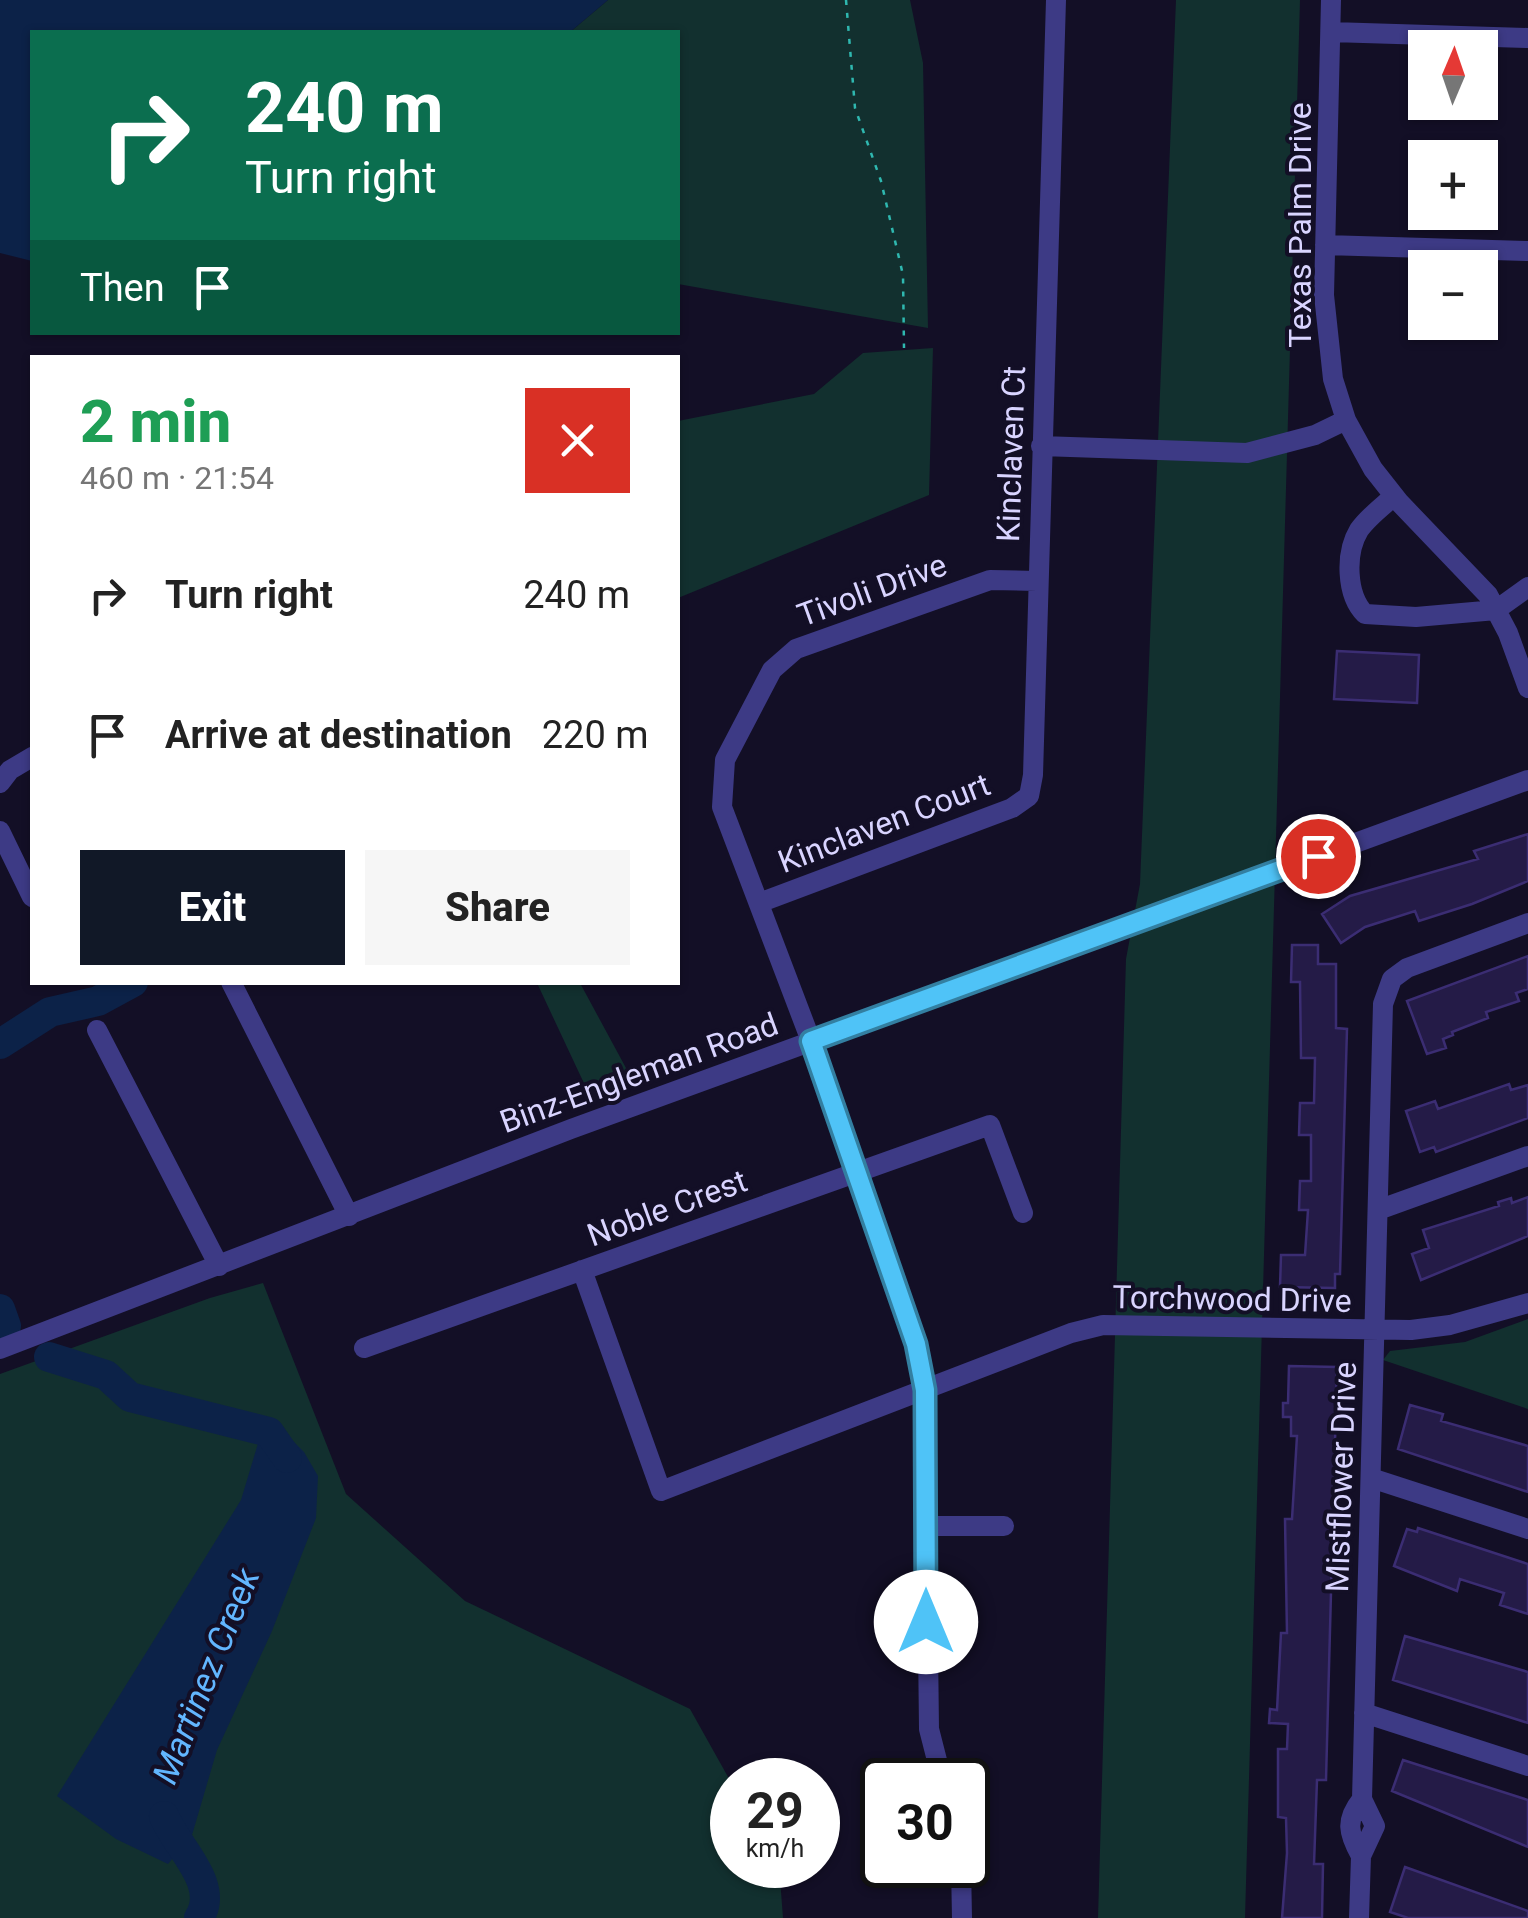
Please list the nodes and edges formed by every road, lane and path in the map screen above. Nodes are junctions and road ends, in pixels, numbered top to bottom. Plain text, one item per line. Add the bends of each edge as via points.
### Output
1 (846, 0) edge
2 (1056, 0) edge
3 (1331, 0) edge
4 (1330, 32) junction
5 (1528, 38) edge
6 (1325, 245) junction
7 (1528, 252) edge
8 (904, 348) dead end
9 (1346, 420) junction
10 (1042, 446) junction
11 (1394, 496) junction
12 (1038, 581) junction
13 (1528, 587) edge
14 (1496, 610) junction
15 (1528, 688) edge
16 (30, 758) edge
17 (1528, 780) edge
18 (0, 782) edge
19 (1029, 796) joint
20 (0, 831) edge
21 (30, 893) edge
22 (759, 903) junction
23 (1528, 923) edge
24 (233, 985) edge
25 (97, 1030) dead end
26 (811, 1041) junction
27 (1528, 1156) edge
28 (856, 1172) junction
29 (1378, 1210) junction
30 (1023, 1213) dead end
31 (349, 1216) junction
32 (219, 1266) junction
33 (582, 1270) junction
34 (1528, 1302) edge
35 (1375, 1332) junction
36 (364, 1348) dead end
37 (0, 1349) edge
38 (925, 1390) junction
39 (1370, 1478) junction
40 (925, 1526) junction
41 (1004, 1526) dead end
42 (1528, 1529) edge
43 (1364, 1713) junction
44 (936, 1758) edge
45 (1528, 1766) edge
46 (961, 1888) edge
47 (962, 1918) edge
48 (1359, 1918) edge

1 - 8 path via 855,108 882,181 903,275
2 - 10 street, Kinclaven Ct
3 - 4 street, Texas Palm Drive
4 - 5 street
4 - 6 street, Texas Palm Drive
6 - 7 street
6 - 9 street, Texas Palm Drive via 1333,379
9 - 10 street via 1247,453
9 - 11 street, Texas Palm Drive
10 - 12 street, Kinclaven Ct
11 - 14 street, Texas Palm Drive via 1458,560
11 - 14 street via 1358,532 1350,554 1358,608 1376,617
12 - 19 street, Kinclaven Ct
12 - 22 street, Tivoli Drive via 990,580 796,649 772,670 725,760 722,807
13 - 14 street
14 - 15 street, Texas Palm Drive
16 - 18 street
17 - 26 street, Binz-Engleman Road
19 - 22 street, Kinclaven Court
20 - 21 street
22 - 26 street, Tivoli Drive
23 - 29 street, Mistflower Drive via 1392,979 1382,1004
24 - 31 street
25 - 32 street
26 - 28 street, Tivoli Drive
26 - 31 street, Binz-Engleman Road
27 - 29 street
28 - 30 street, Noble Crest via 990,1124
28 - 33 street, Noble Crest
28 - 38 street, Tivoli Drive via 916,1344
29 - 35 street, Mistflower Drive
31 - 32 street, Binz-Engleman Road
32 - 37 street, Binz-Engleman Road
33 - 36 street, Noble Crest
33 - 38 street, Torchwood Drive via 661,1491
34 - 35 street, Torchwood Drive via 1450,1325
35 - 38 street, Torchwood Drive via 1103,1325
35 - 39 street, Mistflower Drive
38 - 40 street, Tivoli Drive
39 - 42 street
39 - 43 street, Mistflower Drive
40 - 41 street
40 - 44 street, Tivoli Drive via 929,1729
43 - 45 street
43 - 48 street, Mistflower Drive via 1362,1799 1375,1826 1361,1856
46 - 47 street

